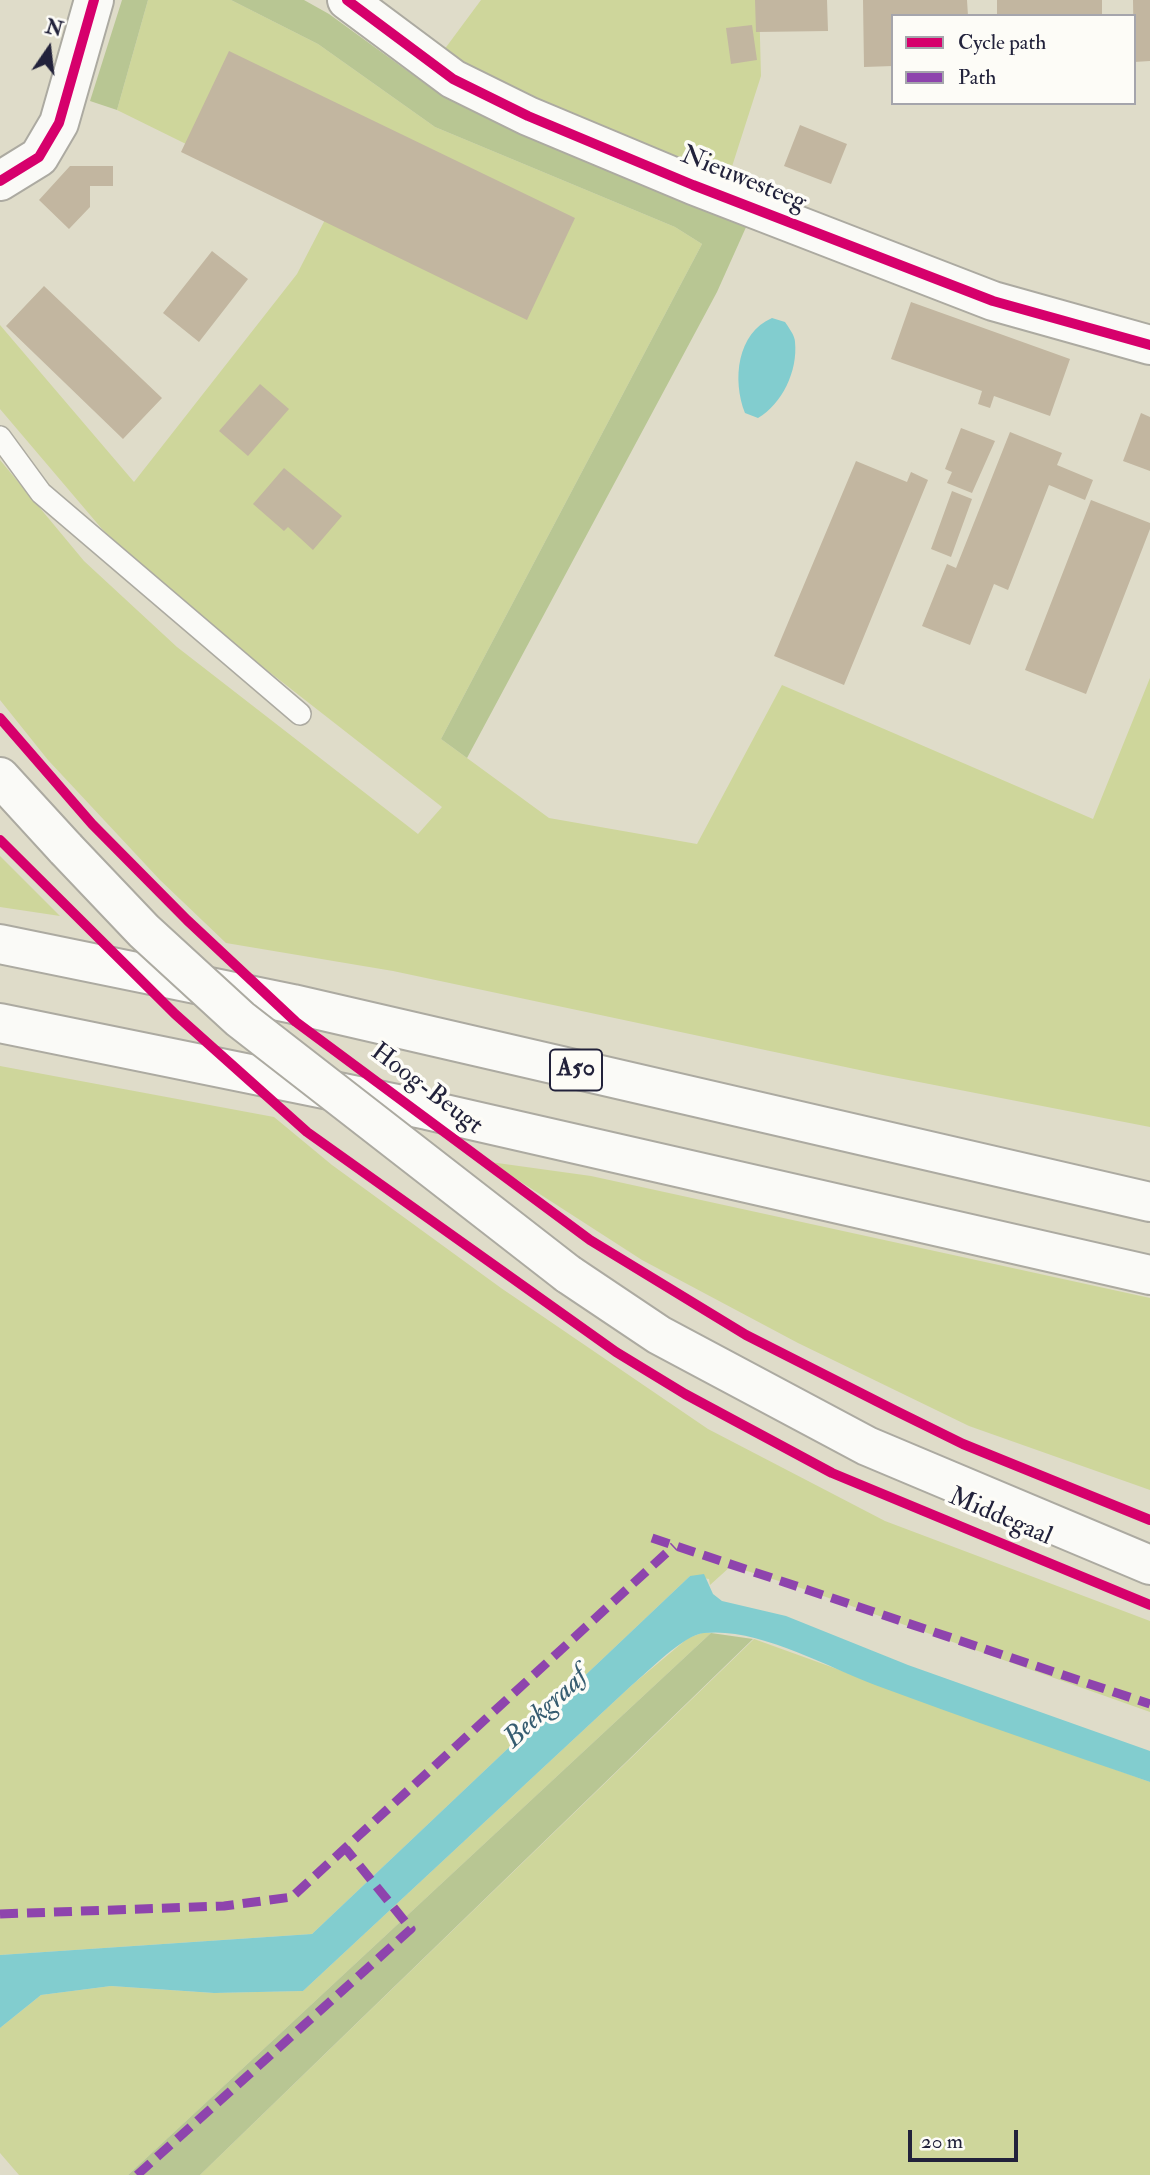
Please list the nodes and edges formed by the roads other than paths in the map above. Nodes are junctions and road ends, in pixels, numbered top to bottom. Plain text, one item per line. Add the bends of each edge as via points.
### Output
1 (94, 0) edge
2 (347, 0) edge
3 (0, 181) edge
4 (1150, 345) edge
5 (0, 437) edge
6 (300, 714) dead end
7 (0, 777) edge
8 (0, 944) edge
9 (0, 1023) edge
10 (1150, 1202) edge
11 (1150, 1275) edge
12 (1150, 1565) edge

1 - 3 main road via 60,123 39,157
2 - 4 main road, Nieuwesteeg via 453,79 528,116 993,300
5 - 6 lane via 41,492
7 - 12 main road, Middegaal, bridge via 144,931 240,1019 568,1273 659,1335 867,1446
8 - 10 main road, A50 via 293,1004
9 - 11 main road via 440,1114

